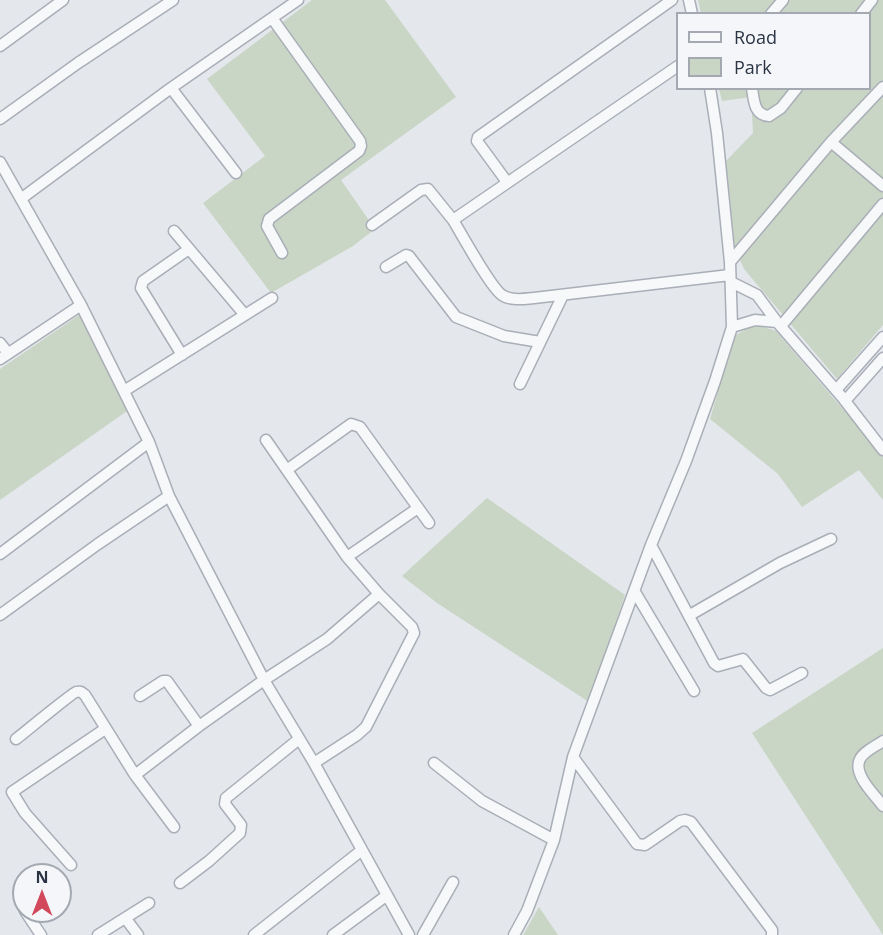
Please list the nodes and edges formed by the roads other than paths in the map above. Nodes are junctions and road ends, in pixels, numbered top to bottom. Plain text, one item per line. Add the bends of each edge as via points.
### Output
1 (63, 0) edge
2 (173, 0) edge
3 (298, 0) edge
4 (672, 0) edge
5 (783, 0) edge
6 (872, 0) edge
7 (773, 12) edge
8 (863, 12) edge
9 (272, 18) junction
10 (0, 46) edge
11 (676, 67) edge
12 (883, 87) edge
13 (171, 88) junction
14 (710, 90) edge
15 (752, 90) edge
16 (795, 90) edge
17 (0, 119) edge
18 (831, 142) junction
19 (0, 162) edge
20 (236, 173) dead end
21 (507, 182) junction
22 (883, 186) edge
23 (22, 198) junction
24 (883, 204) edge
25 (453, 220) junction
26 (372, 225) dead end
27 (174, 231) dead end
28 (189, 249) junction
29 (282, 253) dead end
30 (730, 262) junction
31 (386, 267) dead end
32 (731, 279) junction
33 (563, 295) junction
34 (272, 298) dead end
35 (81, 305) junction
36 (245, 315) junction
37 (779, 324) junction
38 (732, 327) junction
39 (883, 337) edge
40 (540, 342) junction
41 (0, 343) edge
42 (182, 355) junction
43 (4, 356) edge
44 (883, 358) edge
45 (520, 384) dead end
46 (836, 390) junction
47 (124, 391) junction
48 (845, 401) junction
49 (266, 440) dead end
50 (148, 442) junction
51 (883, 450) edge
52 (288, 469) junction
53 (169, 496) junction
54 (418, 508) junction
55 (429, 523) dead end
56 (831, 539) dead end
57 (651, 545) junction
58 (0, 554) edge
59 (347, 557) junction
60 (635, 592) junction
61 (379, 594) junction
62 (0, 615) edge
63 (690, 615) junction
64 (802, 672) dead end
65 (264, 680) junction
66 (694, 692) dead end
67 (140, 696) dead end
68 (199, 726) junction
69 (105, 729) junction
70 (16, 739) dead end
71 (299, 739) junction
72 (883, 741) edge
73 (573, 757) junction
74 (314, 763) junction
75 (434, 763) dead end
76 (135, 775) junction
77 (883, 806) edge
78 (174, 827) dead end
79 (554, 840) junction
80 (362, 850) junction
81 (69, 863) edge
82 (453, 882) dead end
83 (180, 883) dead end
84 (386, 896) junction
85 (149, 903) dead end
86 (126, 919) junction
87 (98, 935) edge
88 (138, 935) edge
89 (254, 935) edge
90 (333, 935) edge
91 (409, 935) edge
92 (423, 935) edge
93 (514, 935) edge
94 (772, 935) edge

1 - 10 street
2 - 17 street
3 - 9 street
4 - 21 street via 478,137 477,141
5 - 7 street
6 - 8 street
9 - 13 street
9 - 29 street via 361,146 269,219 267,226
11 - 21 street
12 - 18 street
13 - 20 street
13 - 23 street
14 - 30 street
15 - 16 street via 758,112 769,116
18 - 22 street
18 - 30 street
19 - 23 street
21 - 25 street
23 - 35 street
24 - 37 street
25 - 26 street via 426,189
25 - 33 street via 500,293 521,299
27 - 28 street
28 - 36 street
28 - 42 street via 143,281 141,288
30 - 32 street
31 - 40 street via 409,256 456,317 504,336
32 - 33 street
32 - 37 street via 757,295
32 - 38 street
33 - 40 street
34 - 36 street
35 - 43 street
35 - 47 street
36 - 42 street
37 - 38 street via 755,320
37 - 46 street
38 - 57 street
39 - 46 street
40 - 45 street
41 - 43 street
42 - 47 street
44 - 48 street
46 - 48 street
47 - 50 street
48 - 51 street
49 - 52 street
50 - 53 street
50 - 58 street
52 - 54 street via 355,424
52 - 59 street
53 - 62 street
53 - 65 street
54 - 55 street
54 - 59 street
56 - 63 street via 780,563
57 - 60 street
57 - 63 street
59 - 61 street
60 - 66 street
60 - 73 street
61 - 65 street via 327,639
61 - 74 street via 414,633 366,727
63 - 64 street via 718,666 743,659 770,690
65 - 68 street
65 - 71 street
67 - 68 street via 167,681
68 - 76 street
69 - 70 street via 85,695 74,692
69 - 76 street
69 - 81 street via 12,792 25,813
71 - 74 street
71 - 83 street via 226,798 225,804 242,825 240,833
72 - 77 street via 859,760 858,769
73 - 79 street
73 - 94 street via 638,844 645,845 680,821 691,822
74 - 80 street
75 - 79 street via 482,801
76 - 78 street
79 - 93 street
80 - 84 street
80 - 89 street
82 - 92 street
84 - 90 street
84 - 91 street
85 - 86 street
86 - 87 street
86 - 88 street

